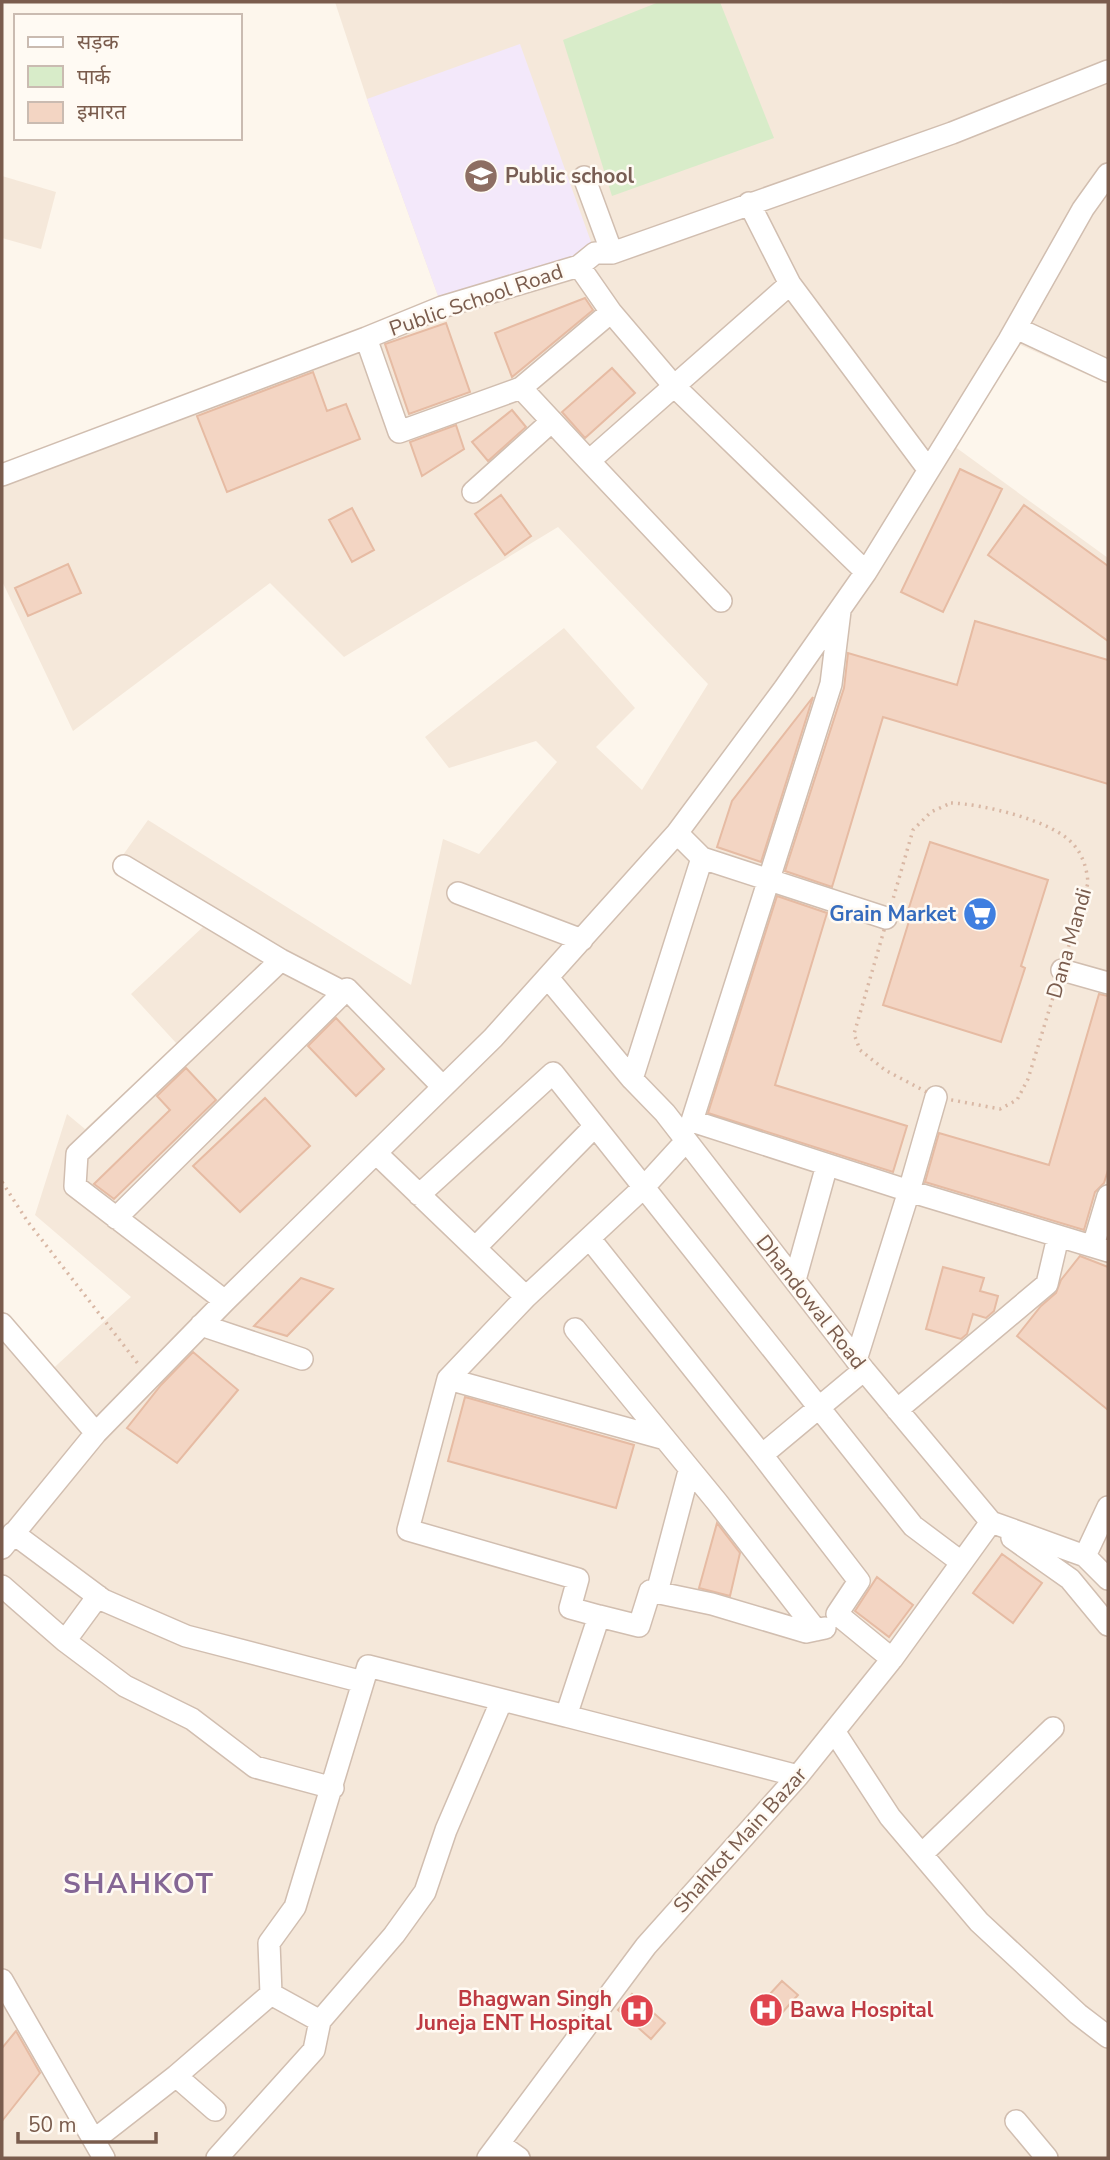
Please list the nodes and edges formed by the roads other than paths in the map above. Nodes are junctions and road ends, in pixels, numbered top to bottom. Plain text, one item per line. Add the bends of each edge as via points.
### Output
1 (1108, 71) edge
2 (584, 177) dead end
3 (1106, 181) edge
4 (749, 203) junction
5 (612, 253) junction
6 (579, 266) junction
7 (790, 284) junction
8 (611, 312) junction
9 (1016, 328) junction
10 (366, 338) junction
11 (1108, 371) edge
12 (674, 386) junction
13 (521, 388) junction
14 (552, 421) junction
15 (589, 461) junction
16 (928, 469) junction
17 (2, 475) edge
18 (473, 492) dead end
19 (866, 572) junction
20 (721, 601) dead end
21 (840, 607) junction
22 (677, 833) junction
23 (702, 858) junction
24 (124, 866) dead end
25 (768, 880) junction
26 (458, 893) dead end
27 (886, 918) road end
28 (582, 940) junction
29 (281, 960) junction
30 (1062, 970) road end
31 (548, 978) junction
32 (1108, 983) edge
33 (343, 992) junction
34 (632, 1079) junction
35 (443, 1087) junction
36 (936, 1097) road end
37 (595, 1126) junction
38 (689, 1131) junction
39 (377, 1154) junction
40 (827, 1165) junction
41 (644, 1187) junction
42 (909, 1191) junction
43 (419, 1195) junction
44 (1108, 1196) edge
45 (116, 1218) junction
46 (1058, 1237) junction
47 (590, 1238) junction
48 (475, 1248) junction
49 (1103, 1251) edge
50 (794, 1280) junction
51 (526, 1297) junction
52 (225, 1301) junction
53 (2, 1324) edge
54 (201, 1325) junction
55 (575, 1329) dead end
56 (302, 1359) dead end
57 (860, 1365) junction
58 (448, 1379) junction
59 (819, 1408) junction
60 (897, 1410) junction
61 (96, 1433) junction
62 (665, 1439) junction
63 (762, 1455) junction
64 (690, 1471) junction
65 (1108, 1507) edge
66 (991, 1522) junction
67 (7, 1541) edge
68 (1085, 1556) junction
69 (961, 1562) junction
70 (1108, 1578) edge
71 (2, 1586) edge
72 (657, 1592) junction
73 (97, 1596) junction
74 (837, 1614) junction
75 (599, 1616) junction
76 (1108, 1625) edge
77 (816, 1630) junction
78 (65, 1641) junction
79 (892, 1659) junction
80 (363, 1682) junction
81 (501, 1702) junction
82 (566, 1716) junction
83 (1053, 1728) dead end
84 (834, 1731) junction
85 (798, 1776) junction
86 (333, 1788) junction
87 (922, 1854) junction
88 (2, 1980) edge
89 (271, 1994) junction
90 (320, 2021) junction
91 (1108, 2037) edge
92 (176, 2076) junction
93 (215, 2110) dead end
94 (1016, 2121) dead end
95 (99, 2149) edge
96 (494, 2151) edge
97 (217, 2158) edge
98 (519, 2158) edge
99 (1047, 2158) edge

1 - 4 street, Public School Road via 952,133
2 - 5 street
3 - 9 street via 1083,209
4 - 5 street, Public School Road
4 - 7 street
5 - 6 street, Public School Road via 595,253
6 - 8 street
6 - 10 street, Public School Road via 442,307
7 - 12 street
7 - 16 street
8 - 12 street
8 - 13 street
9 - 11 street
9 - 16 street
10 - 13 street via 399,432
10 - 17 street, Public School Road
12 - 15 street
12 - 19 street
13 - 14 street
14 - 15 street
14 - 18 street
15 - 20 street
16 - 19 street
19 - 21 street
21 - 22 street
21 - 25 street via 831,684
22 - 23 street
22 - 28 street
23 - 25 street
23 - 34 street
24 - 29 street
25 - 27 street
25 - 38 street
26 - 28 street
28 - 31 street
29 - 33 street
29 - 45 street via 76,1154 75,1186
30 - 32 street
31 - 34 street
31 - 35 street
33 - 35 street via 346,989
33 - 45 street
34 - 38 street
35 - 39 street
36 - 42 street
37 - 41 street
37 - 43 street via 553,1073
37 - 48 street
38 - 40 street
38 - 41 street
38 - 50 street, Dhandowal Road
39 - 43 street
39 - 52 street
40 - 42 street
40 - 50 street
41 - 47 street
41 - 59 street
42 - 46 street
42 - 57 street
43 - 48 street
44 - 49 street
45 - 52 street
46 - 49 street
46 - 60 street via 1047,1284
47 - 51 street
47 - 63 street
48 - 51 street
50 - 57 street, Dhandowal Road
51 - 58 street
52 - 54 street
53 - 61 street
54 - 56 street
54 - 61 street
55 - 62 street
57 - 59 street
57 - 60 street, Dhandowal Road
58 - 62 street
58 - 75 street via 408,1530 578,1579 570,1608
59 - 63 street
59 - 69 street via 913,1526
60 - 66 street, Dhandowal Road
61 - 67 street
62 - 64 street
63 - 74 street via 859,1581
64 - 72 street
64 - 77 street
65 - 68 street
66 - 68 street
66 - 69 street, Shahkot Main Bazar
66 - 76 street, Dhandowal Road via 1070,1579
67 - 73 street
68 - 70 street
69 - 79 street, Shahkot Main Bazar
71 - 78 street
72 - 75 street via 650,1591 639,1626
72 - 77 street via 806,1632
73 - 78 street
73 - 80 street via 187,1636
74 - 77 street via 828,1627
74 - 79 street
75 - 82 street
78 - 86 street via 125,1686 192,1719 255,1767
79 - 84 street, Shahkot Main Bazar
80 - 81 street via 368,1667
80 - 86 street
81 - 82 street
81 - 90 street via 446,1830 425,1892 394,1936
82 - 85 street
83 - 87 street
84 - 85 street, Shahkot Main Bazar
84 - 87 street via 890,1817
85 - 96 street, Shahkot Main Bazar via 646,1946
86 - 89 street via 295,1908 269,1943
87 - 91 street via 979,1922
88 - 95 street
89 - 90 street
89 - 92 street
90 - 97 street via 313,2050
92 - 93 street
92 - 95 street
94 - 99 street
96 - 98 street

